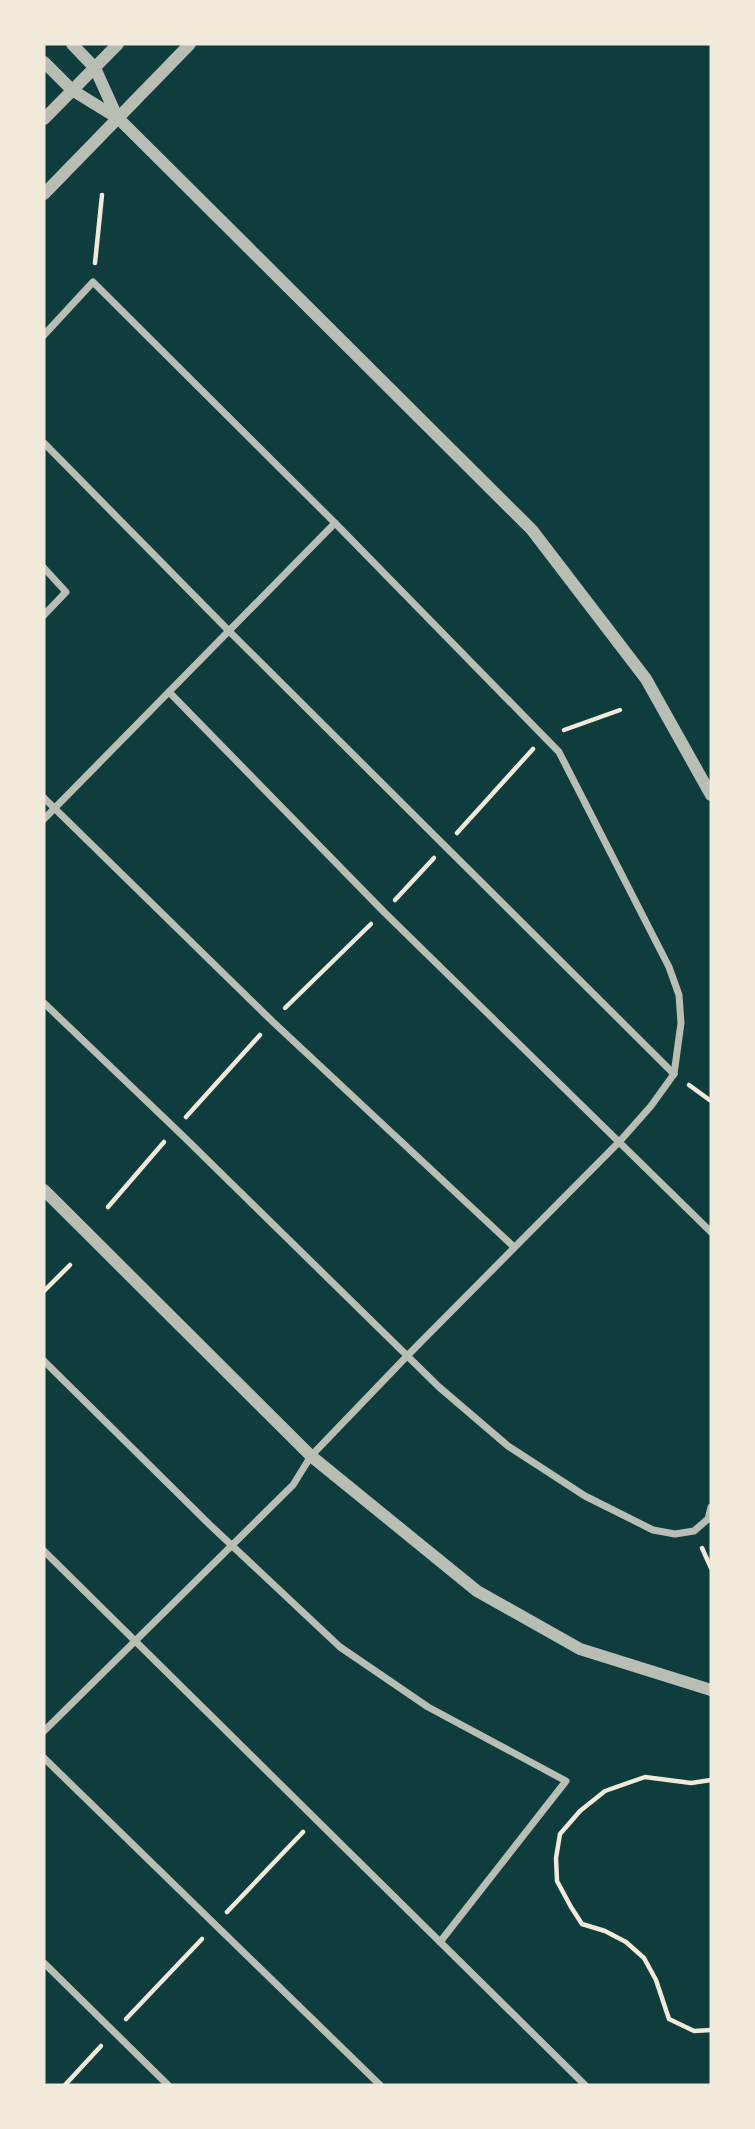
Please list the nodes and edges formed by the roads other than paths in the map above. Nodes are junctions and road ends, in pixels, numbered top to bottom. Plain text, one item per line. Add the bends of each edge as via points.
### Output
1 (72, 44) edge
2 (118, 44) edge
3 (190, 44) edge
4 (44, 62) edge
5 (95, 68) junction
6 (72, 90) junction
7 (44, 119) edge
8 (119, 119) junction
9 (44, 194) edge
10 (44, 335) edge
11 (44, 443) edge
12 (335, 523) junction
13 (44, 568) edge
14 (44, 615) edge
15 (229, 631) junction
16 (169, 692) junction
17 (711, 795) edge
18 (44, 798) edge
19 (54, 809) junction
20 (44, 819) edge
21 (44, 1003) edge
22 (674, 1074) junction
23 (620, 1141) junction
24 (44, 1190) edge
25 (711, 1232) edge
26 (514, 1247) junction
27 (408, 1355) junction
28 (44, 1361) edge
29 (311, 1456) junction
30 (711, 1507) edge
31 (232, 1546) junction
32 (44, 1551) edge
33 (136, 1642) junction
34 (711, 1690) edge
35 (44, 1731) edge
36 (44, 1758) edge
37 (440, 1942) junction
38 (44, 1964) edge
39 (168, 2085) edge
40 (380, 2085) edge
41 (585, 2085) edge

1 - 5 street
2 - 5 street
3 - 8 street
4 - 6 street
5 - 6 street
5 - 8 street
6 - 7 street
6 - 8 street
8 - 9 street
8 - 17 street via 532,530 646,679
10 - 12 street via 93,282
11 - 15 street
12 - 15 street
12 - 22 street via 559,752 669,967 679,995 681,1023
13 - 14 street via 66,592
15 - 16 street
15 - 22 street
16 - 19 street
16 - 23 street via 384,912
18 - 19 street
19 - 20 street
19 - 26 street
21 - 27 street
22 - 23 street
23 - 25 street
23 - 26 street
24 - 29 street
26 - 27 street
27 - 29 street
27 - 30 street via 508,1447 585,1496 653,1530 675,1534 694,1531 708,1519
28 - 31 street
29 - 31 street via 293,1485
29 - 34 street via 477,1591 580,1649
31 - 33 street
31 - 37 street via 340,1647 383,1678 566,1781
32 - 33 street
33 - 35 street
33 - 37 street
36 - 40 street
37 - 41 street
38 - 39 street

